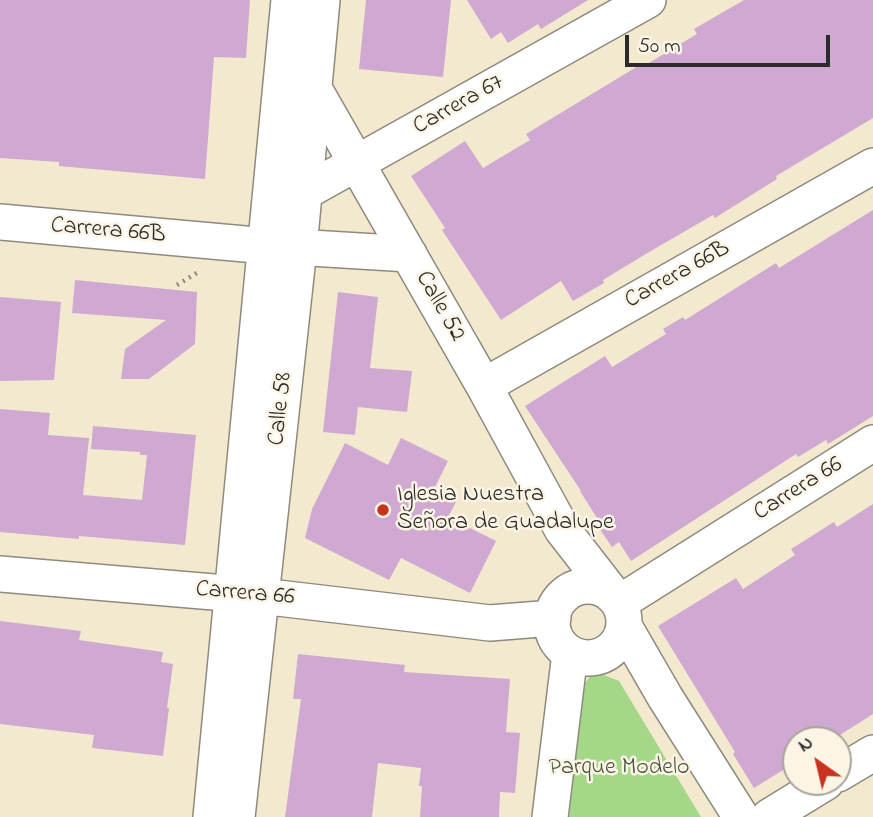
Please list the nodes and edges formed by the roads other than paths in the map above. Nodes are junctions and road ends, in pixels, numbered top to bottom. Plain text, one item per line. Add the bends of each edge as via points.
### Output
1 (289, 0) edge
2 (321, 0) edge
3 (648, 0) edge
4 (313, 87) junction
5 (356, 163) junction
6 (873, 166) edge
7 (304, 193) junction
8 (269, 212) junction
9 (0, 222) edge
10 (282, 247) junction
11 (410, 254) junction
12 (484, 386) junction
13 (873, 443) edge
14 (562, 529) junction
15 (0, 574) edge
16 (247, 595) junction
17 (619, 608) junction
18 (566, 636) junction
19 (665, 696) junction
20 (873, 753) edge
21 (852, 766) edge
22 (803, 796) edge
23 (211, 817) edge
24 (237, 817) edge
25 (550, 817) edge
26 (741, 817) edge
27 (769, 817) edge

1 - 8 street, Calle 58
2 - 4 street, Calle 58
3 - 5 street, Carrera 67
4 - 5 street, Calle 52
4 - 7 street, Calle 58
5 - 7 street, Carrera 67
5 - 11 street, Calle 52
6 - 12 street, Carrera 66B
7 - 8 street, Carrera 67
7 - 10 street, Calle 58
8 - 10 street, Calle 58
9 - 10 street, Carrera 66B
10 - 11 street
10 - 16 street, Calle 58
11 - 12 street, Calle 52
12 - 14 street, Calle 52
13 - 17 street, Carrera 66
14 - 17 street, Calle 52
14 - 18 street
15 - 16 street, Carrera 66
16 - 18 street, Carrera 66
16 - 23 street, Calle 58
16 - 24 street, Calle 58
17 - 18 street via 621,636 604,654
17 - 18 street via 605,590 595,586 574,589 565,594
17 - 19 street, Calle 52
18 - 19 street
18 - 25 street
19 - 26 street, Calle 52
20 - 21 street
22 - 27 street

